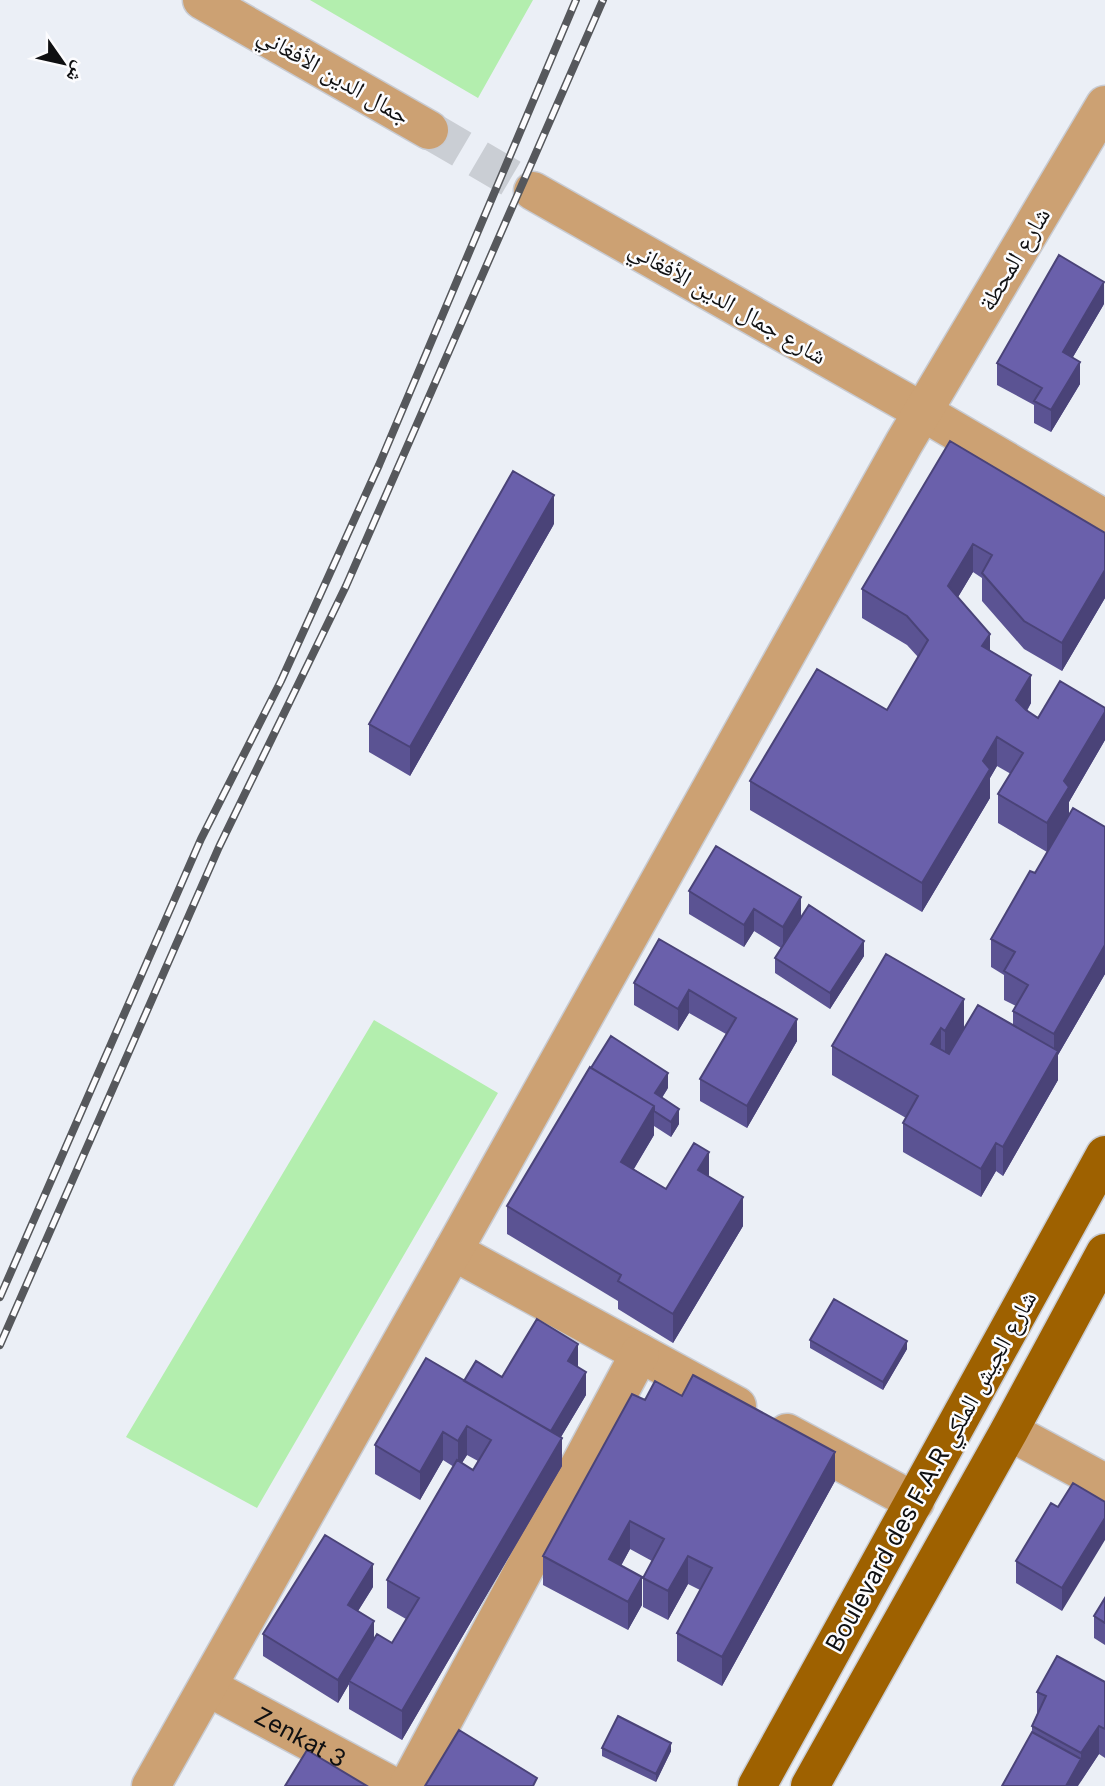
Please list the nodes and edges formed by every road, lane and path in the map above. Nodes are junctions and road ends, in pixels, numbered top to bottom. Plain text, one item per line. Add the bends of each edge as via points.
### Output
1 (202, 0) edge
2 (1105, 106) edge
3 (429, 130) tunnel mouth
4 (533, 191) tunnel mouth
5 (923, 412) junction
6 (1105, 519) edge
7 (1105, 1155) edge
8 (453, 1251) junction
9 (1105, 1253) edge
10 (640, 1353) junction
11 (1009, 1431) junction
12 (1105, 1483) edge
13 (915, 1502) junction
14 (208, 1687) junction
15 (151, 1786) edge
16 (392, 1786) edge
17 (408, 1786) edge
18 (757, 1786) edge
19 (810, 1786) edge

1 - 3 street, جمال الدين الأفغاني
2 - 5 street, شارع المحطة
4 - 5 street, شارع جمال الدين الأفغاني
5 - 6 street, شارع جمال الدين الأفغاني
5 - 8 street, شارع المحطة
7 - 13 main road, Boulevard des F.A.R شارع الجيش الملكي
8 - 10 street
8 - 14 street, شارع المحطة
9 - 11 main road, Boulevard des F.A.R شارع الجيش الملكي
10 - 13 street
10 - 17 street
11 - 12 street
11 - 19 main road, Boulevard des F.A.R شارع الجيش الملكي
13 - 18 main road, Boulevard des F.A.R شارع الجيش الملكي
14 - 15 street, شارع المحطة
14 - 16 street, Zenkat 3

